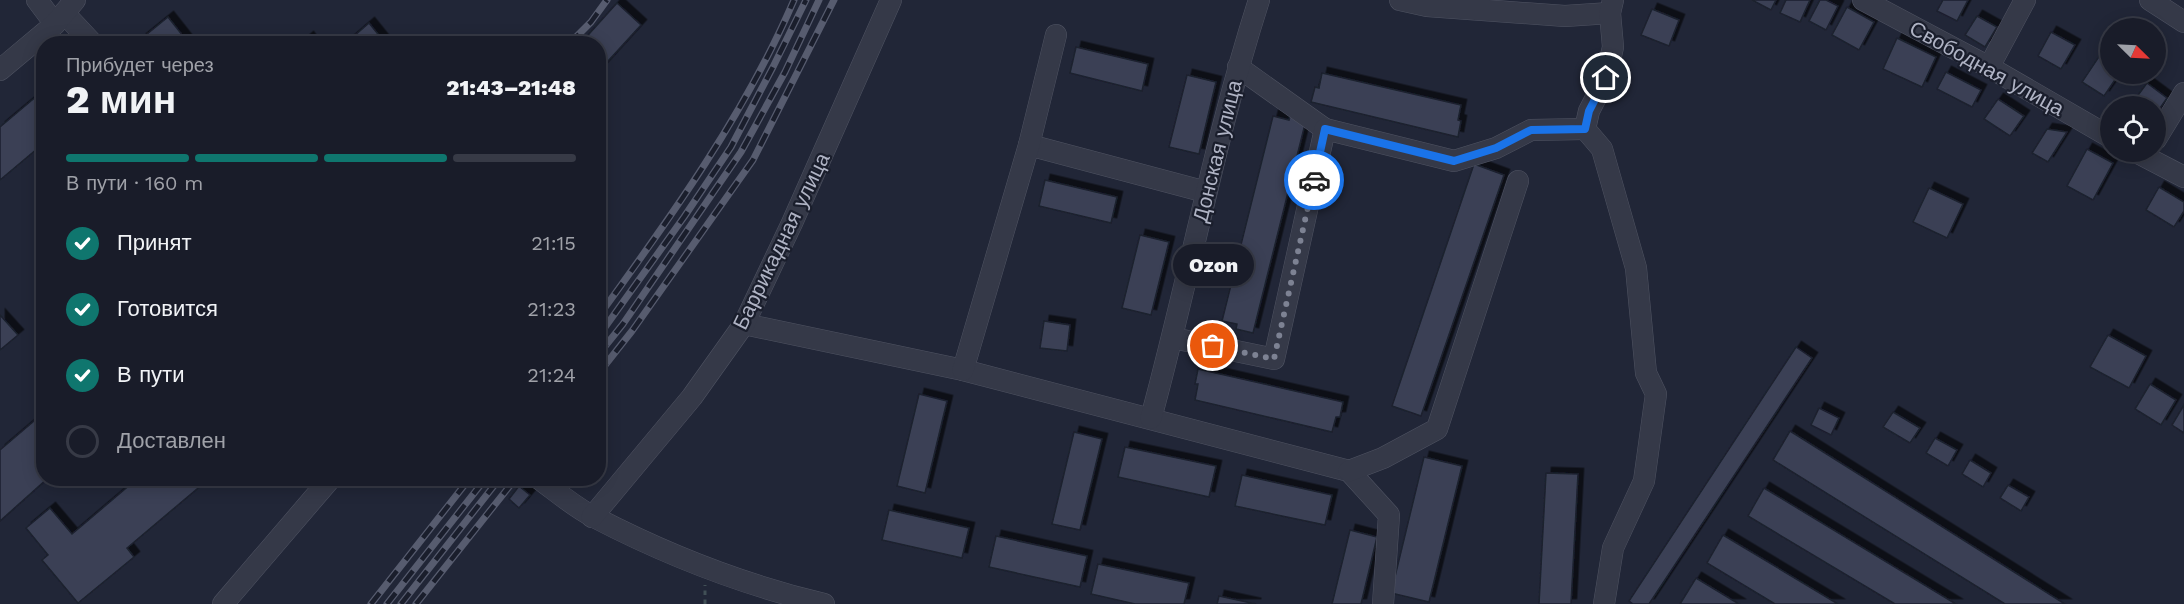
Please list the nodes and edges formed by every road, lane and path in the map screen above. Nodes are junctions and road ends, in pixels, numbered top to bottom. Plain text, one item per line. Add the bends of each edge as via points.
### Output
1 (37, 0) edge
2 (891, 0) edge
3 (1259, 0) edge
4 (1400, 0) edge
5 (1863, 0) edge
6 (2025, 0) edge
7 (2150, 0) edge
8 (1427, 3) edge
9 (1611, 6) edge
10 (65, 12) edge
11 (2184, 22) edge
12 (1056, 35) dead end
13 (38, 36) edge
14 (86, 36) edge
15 (36, 38) edge
16 (1238, 67) junction
17 (1989, 67) junction
18 (0, 70) edge
19 (2184, 93) edge
20 (2166, 120) edge
21 (1325, 129) junction
22 (1585, 129) junction
23 (2100, 131) edge
24 (1029, 145) junction
25 (2163, 162) edge
26 (2184, 177) edge
27 (1518, 181) dead end
28 (1206, 192) junction
29 (744, 324) junction
30 (1173, 338) junction
31 (963, 370) junction
32 (1151, 418) junction
33 (1349, 471) junction
34 (324, 486) edge
35 (549, 486) edge
36 (592, 516) junction
37 (223, 604) edge
38 (824, 604) edge
39 (1383, 604) edge
40 (1604, 604) edge

1 - 10 street
2 - 29 street, Баррикадная улица
3 - 16 street, Донская улица
4 - 8 street
5 - 17 street, Свободная улица
6 - 17 street
7 - 11 street
8 - 9 street via 1565,16
9 - 22 street via 1611,57
10 - 13 street
10 - 14 street
12 - 24 street
15 - 18 street
16 - 21 street
16 - 28 street, Донская улица
17 - 23 street, Свободная улица
19 - 20 street
21 - 22 street via 1454,161 1496,148 1531,130
21 - 30 street via 1274,359
22 - 40 street via 1602,149 1636,268 1646,373 1656,394 1644,481 1613,548
24 - 28 street
24 - 31 street
25 - 26 street
27 - 33 street via 1437,429
28 - 30 street, Донская улица
29 - 31 street
29 - 36 street, Баррикадная улица via 692,397
30 - 32 street, Донская улица
31 - 32 street
32 - 33 street
33 - 39 street via 1389,515
34 - 37 street
35 - 36 street
36 - 38 street via 706,568 773,592

